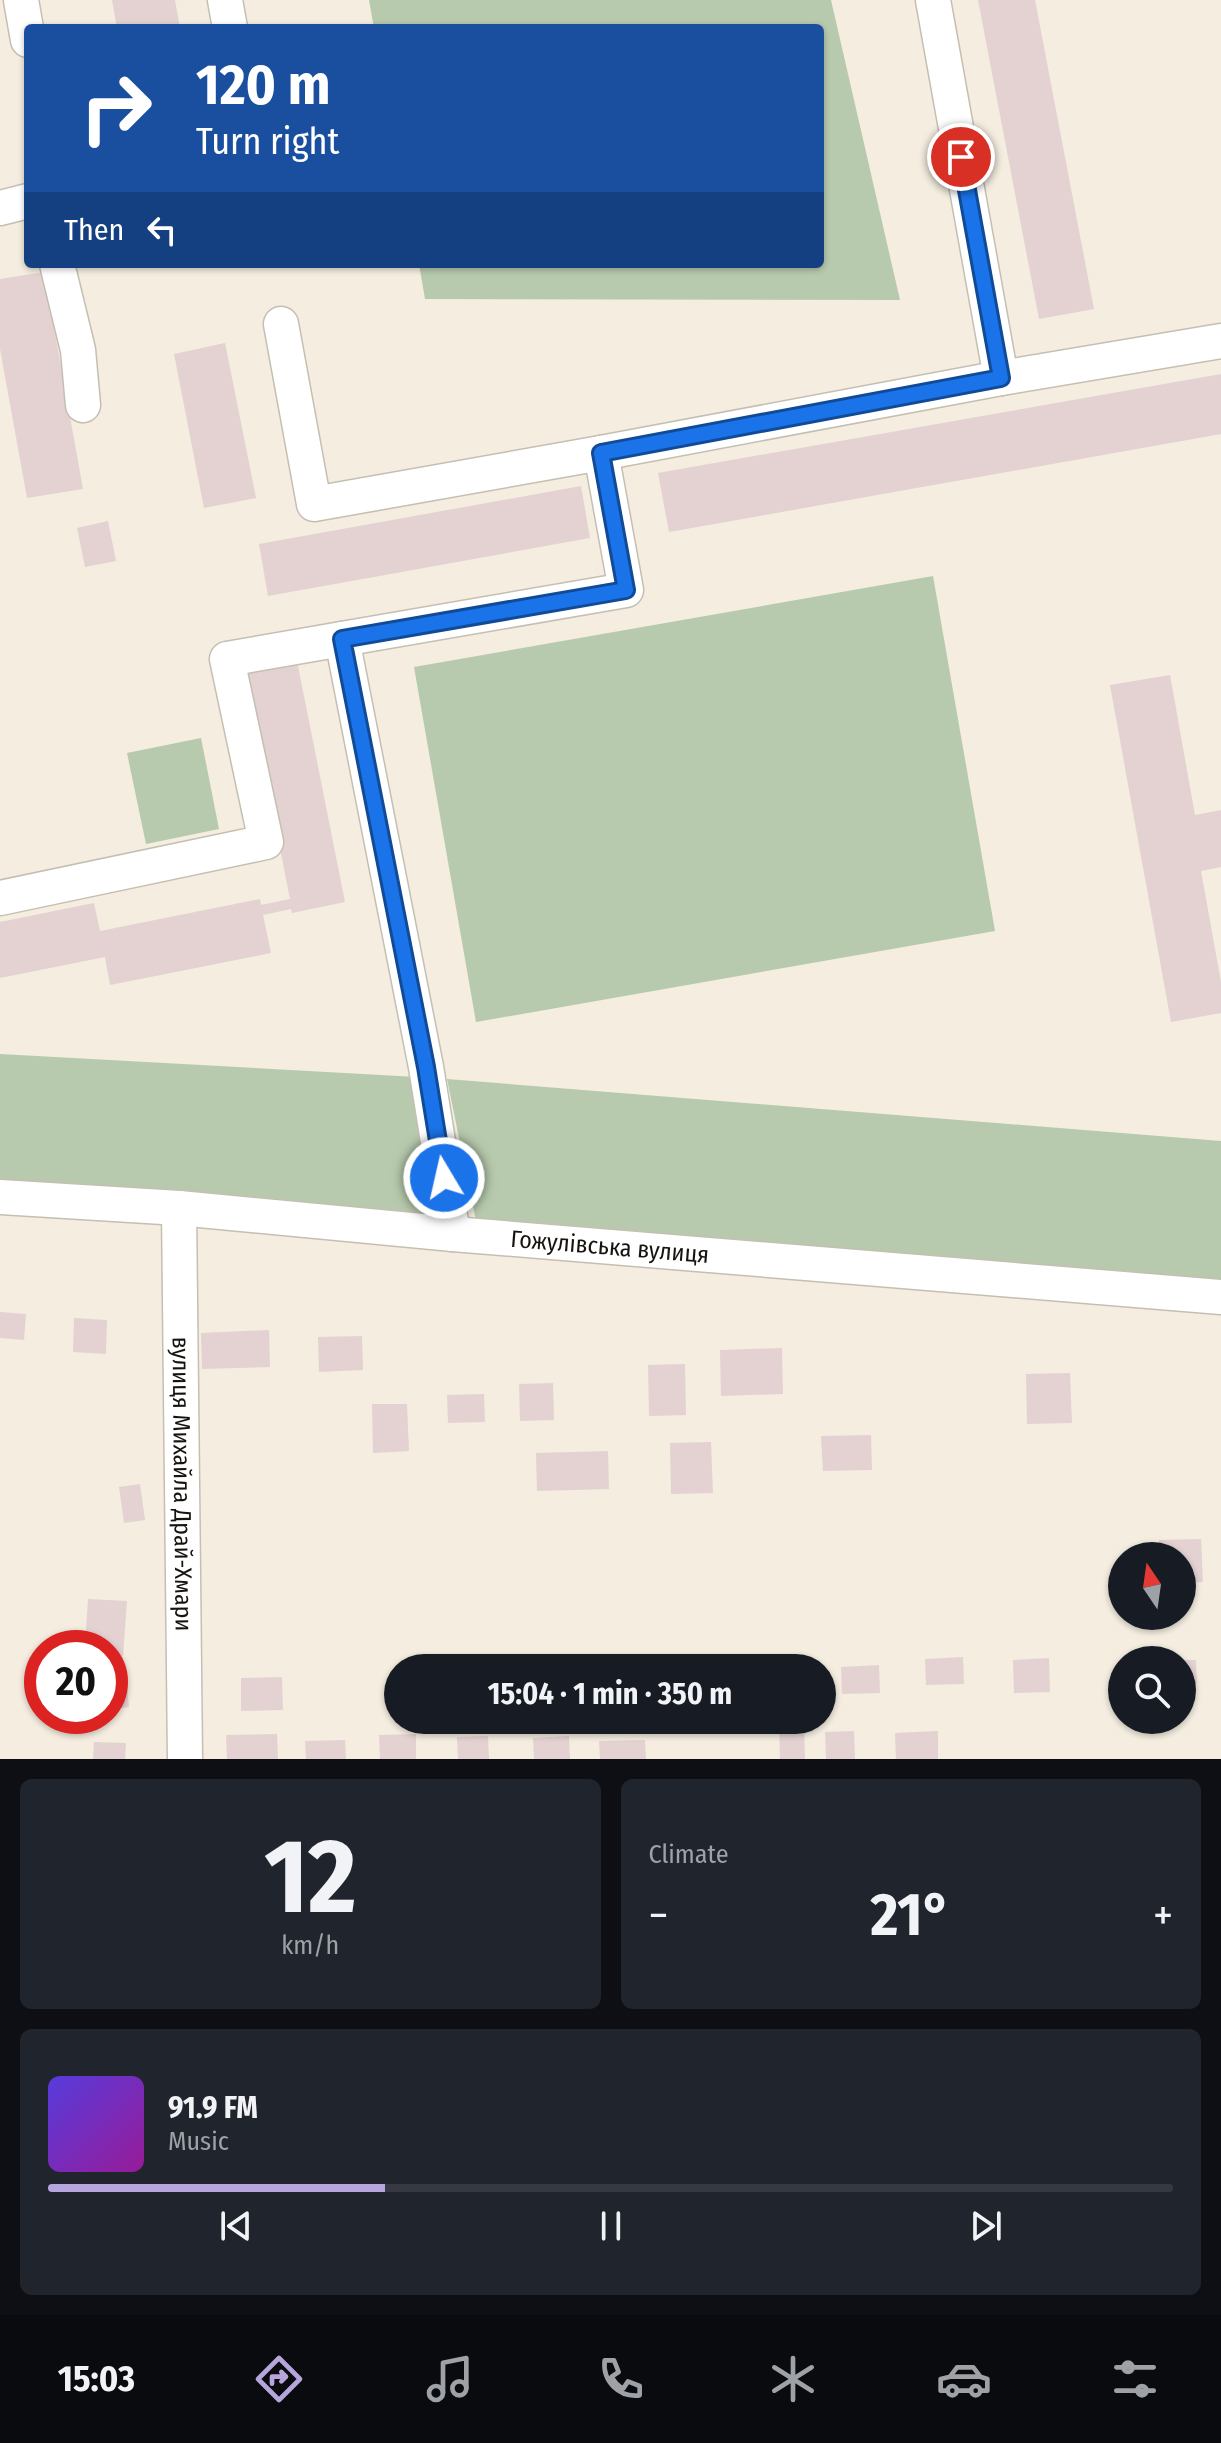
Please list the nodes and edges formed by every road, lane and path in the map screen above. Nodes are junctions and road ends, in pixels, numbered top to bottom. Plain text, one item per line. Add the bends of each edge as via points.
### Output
1 (21, 0) edge
2 (225, 0) edge
3 (933, 0) edge
4 (25, 24) edge
5 (229, 24) edge
6 (24, 202) edge
7 (0, 208) edge
8 (58, 268) edge
9 (281, 324) dead end
10 (1221, 341) edge
11 (1001, 378) junction
12 (83, 405) dead end
13 (601, 453) junction
14 (342, 639) junction
15 (0, 898) edge
16 (0, 1197) edge
17 (179, 1208) junction
18 (453, 1234) junction
19 (1221, 1297) edge
20 (185, 1759) edge

1 - 4 street
2 - 5 street
3 - 11 street
6 - 7 street
8 - 12 street via 78,350
9 - 13 street via 314,504
10 - 11 street
11 - 13 street
13 - 14 street via 626,590
14 - 15 street via 227,659 266,842
14 - 18 street via 426,1067
16 - 17 street, Гожулівська вулиця
17 - 18 street, Гожулівська вулиця
17 - 20 street, вулиця Михайла Драй-Хмари
18 - 19 street, Гожулівська вулиця

